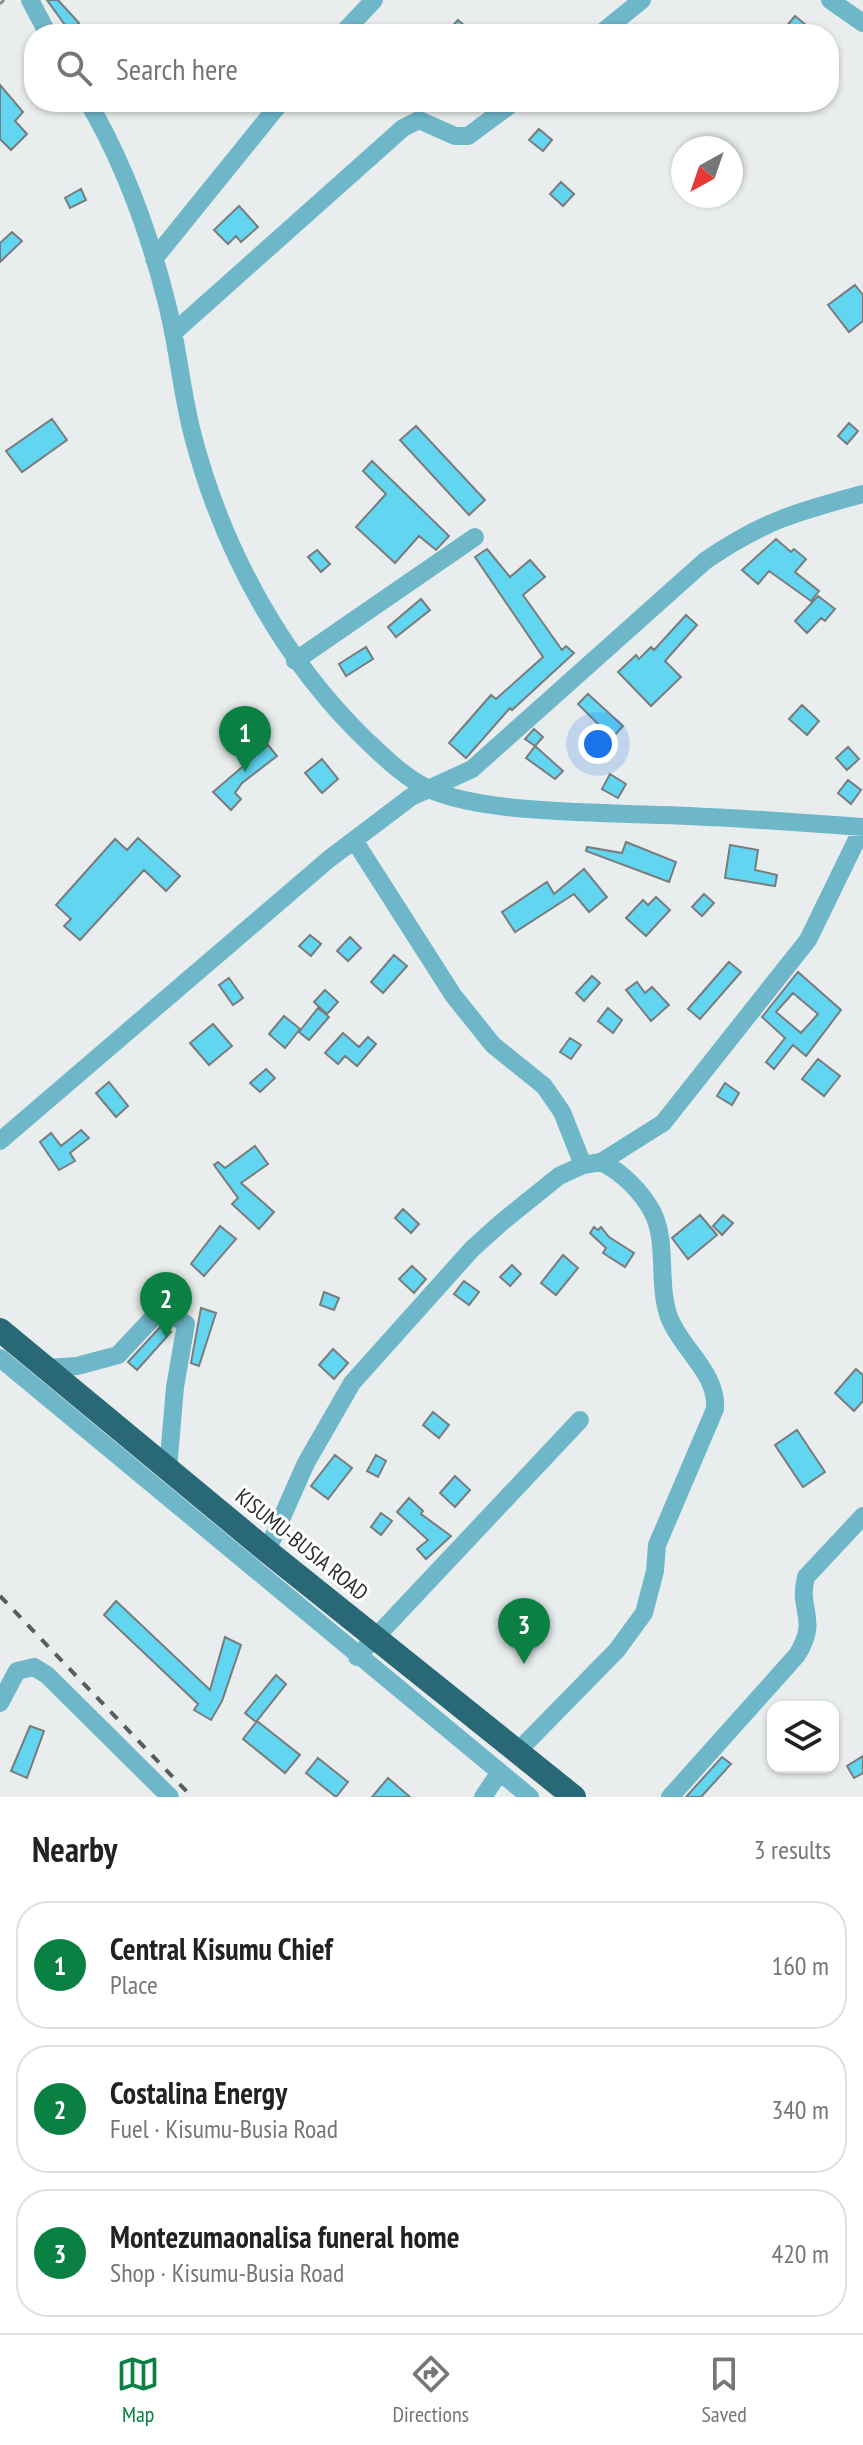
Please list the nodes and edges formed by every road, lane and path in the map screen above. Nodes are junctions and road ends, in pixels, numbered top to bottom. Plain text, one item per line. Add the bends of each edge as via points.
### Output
1 (30, 0) edge
2 (374, 0) edge
3 (642, 0) edge
4 (830, 0) edge
5 (863, 23) edge
6 (43, 24) edge
7 (351, 24) edge
8 (612, 24) edge
9 (93, 112) edge
10 (273, 112) edge
11 (500, 112) edge
12 (154, 259) junction
13 (173, 333) junction
14 (863, 494) edge
15 (475, 537) dead end
16 (295, 661) junction
17 (428, 788) junction
18 (863, 827) edge
19 (354, 840) junction
20 (0, 1141) edge
21 (592, 1163) junction
22 (0, 1330) edge
23 (0, 1358) edge
24 (46, 1368) junction
25 (580, 1420) dead end
26 (168, 1469) junction
27 (863, 1516) edge
28 (267, 1551) junction
29 (375, 1636) junction
30 (357, 1657) junction
31 (0, 1703) edge
32 (518, 1751) junction
33 (500, 1772) junction
34 (170, 1797) edge
35 (483, 1797) edge
36 (530, 1797) edge
37 (574, 1797) edge
38 (670, 1797) edge

1 - 6 street
2 - 7 street
3 - 8 street
4 - 5 street
9 - 12 street
10 - 12 street
11 - 13 street via 468,136 455,136 428,121 403,128
12 - 13 street
13 - 16 street via 187,414 216,504 244,572
14 - 17 street via 780,516 744,534 705,561 472,769
15 - 16 street
16 - 17 street via 392,765
17 - 18 street via 566,811
17 - 19 street
18 - 21 street via 830,901 798,952 663,1123
19 - 20 street
19 - 21 street via 453,995 493,1045 544,1086
21 - 28 street via 559,1176 472,1249 352,1383 306,1463
21 - 32 street via 627,1180 652,1211 668,1315 711,1385 715,1409 657,1545 644,1613 617,1650
22 - 24 highway, KISUMU-BUSIA ROAD
23 - 30 street
24 - 26 highway, KISUMU-BUSIA ROAD
24 - 26 street via 118,1355 162,1308 186,1324
25 - 29 street
26 - 28 highway, KISUMU-BUSIA ROAD
27 - 38 street via 806,1577 809,1631 797,1655
28 - 29 highway, KISUMU-BUSIA ROAD
29 - 30 street
29 - 32 highway, KISUMU-BUSIA ROAD
30 - 33 street
31 - 34 street via 17,1671 34,1667
32 - 37 highway, KISUMU-BUSIA ROAD
33 - 35 street
33 - 36 street

